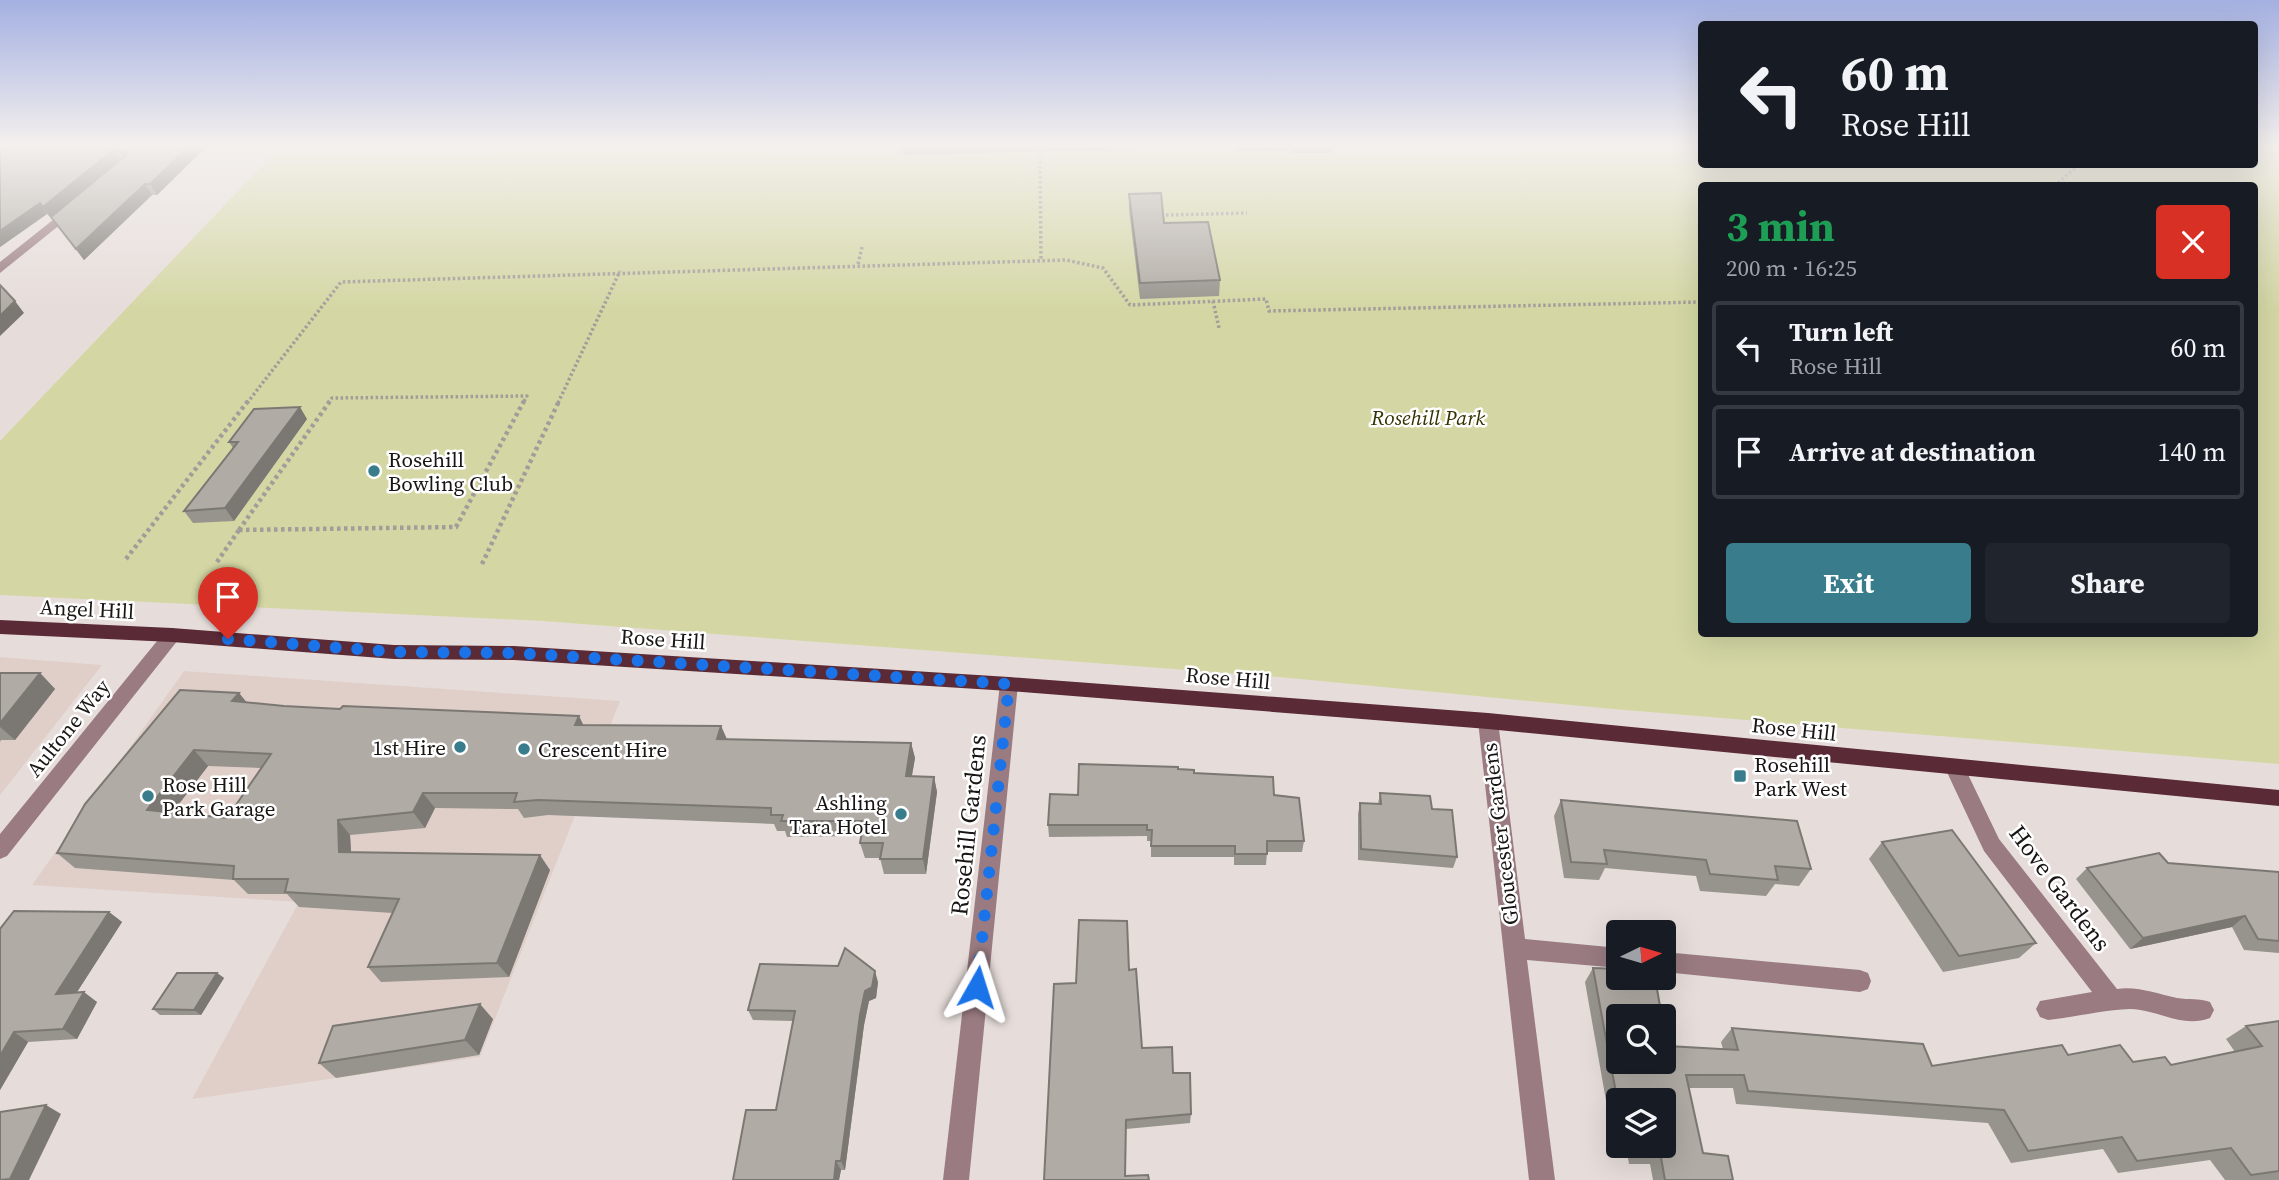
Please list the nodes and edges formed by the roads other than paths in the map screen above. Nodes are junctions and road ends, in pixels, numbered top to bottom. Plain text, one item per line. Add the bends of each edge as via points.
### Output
1 (83, 199) edge
2 (0, 269) edge
3 (0, 627) edge
4 (172, 635) junction
5 (1009, 684) junction
6 (1488, 721) junction
7 (1955, 768) junction
8 (2279, 798) edge
9 (0, 850) edge
10 (1514, 948) junction
11 (1606, 957) edge
12 (1676, 963) edge
13 (1860, 981) dead end
14 (2111, 999) junction
15 (2048, 1009) dead end
16 (2202, 1010) dead end
17 (956, 1180) edge
18 (1542, 1180) edge

1 - 2 street
3 - 4 main road, Angel Hill
4 - 5 main road, Rose Hill via 394,652 514,653
4 - 9 street, Aultone Way
5 - 6 main road, Rose Hill
5 - 17 street, Rosehill Gardens
6 - 7 main road, Rose Hill
6 - 10 street, Gloucester Gardens
7 - 8 main road, Rose Hill
7 - 14 street, Hove Gardens via 1991,845
10 - 11 street, Gloucester Gardens
10 - 18 street, Gloucester Gardens
12 - 13 street
14 - 15 street
14 - 16 street via 2132,998 2181,1010

